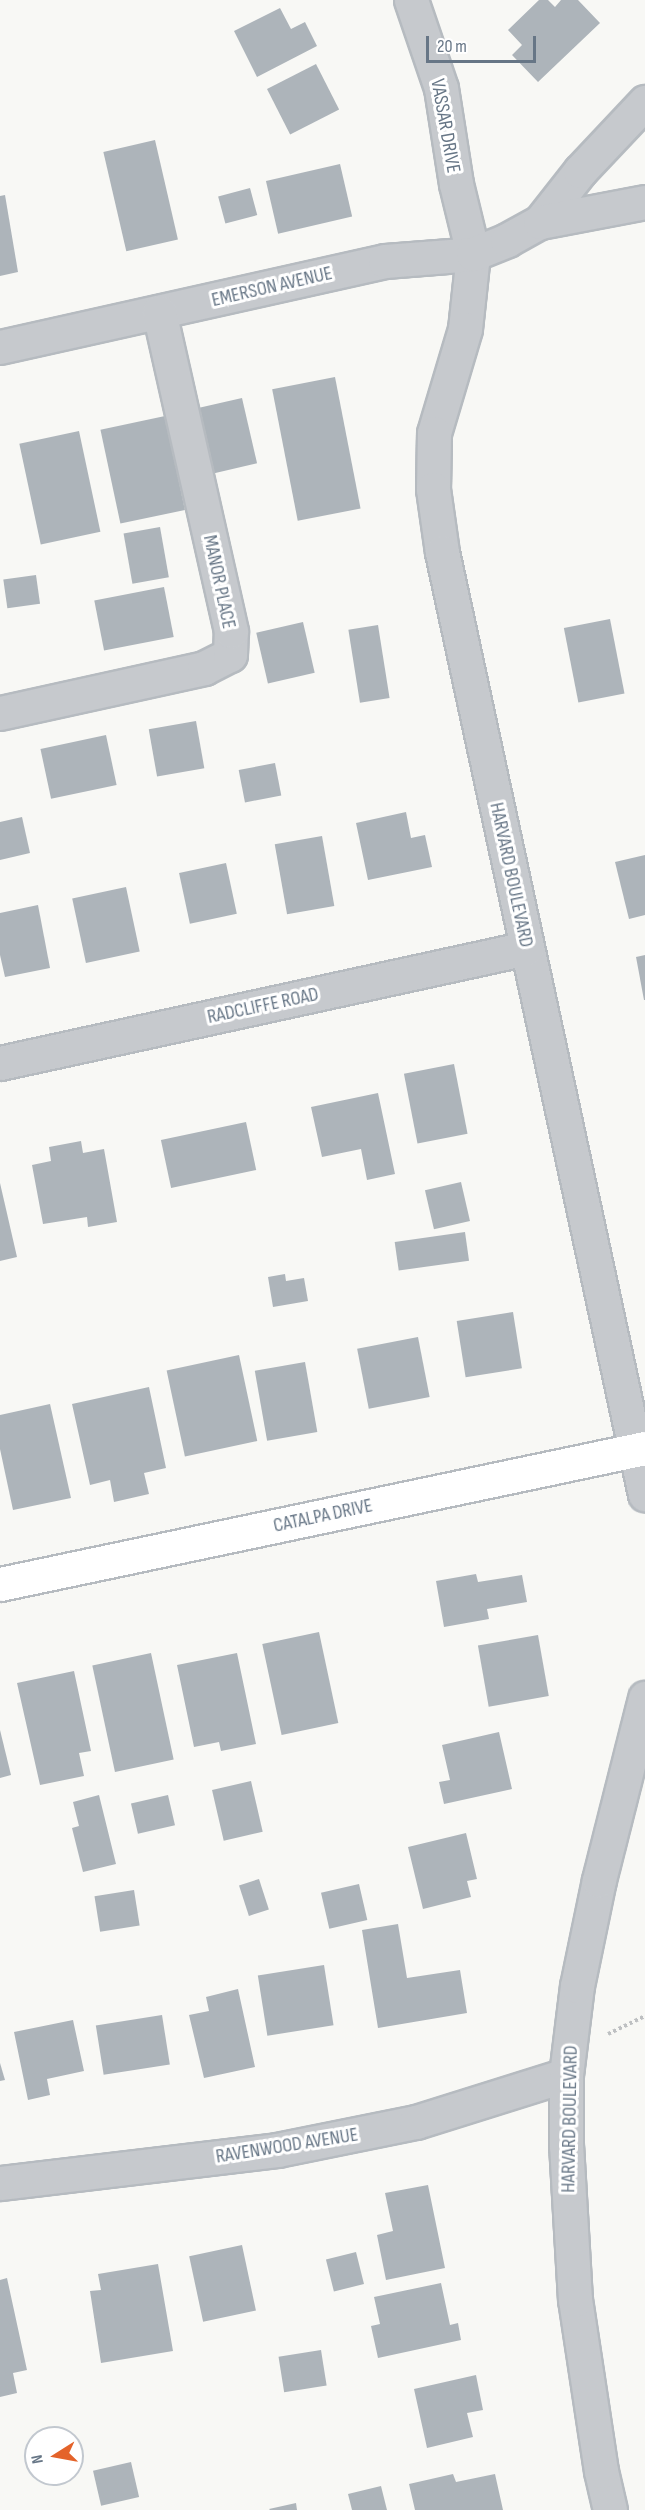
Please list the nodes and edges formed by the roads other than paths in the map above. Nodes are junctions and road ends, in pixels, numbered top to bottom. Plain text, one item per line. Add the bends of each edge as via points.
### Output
1 (411, 0) edge
2 (645, 102) edge
3 (645, 202) edge
4 (540, 222) junction
5 (473, 254) junction
6 (159, 312) junction
7 (0, 347) edge
8 (0, 713) edge
9 (527, 948) junction
10 (0, 1063) edge
11 (640, 1449) edge
12 (645, 1494) edge
13 (0, 1584) edge
14 (645, 1698) edge
15 (566, 2075) junction
16 (0, 2183) edge
17 (610, 2510) edge

1 - 5 street, VASSAR DRIVE via 441,88 456,184
2 - 4 street via 580,171
3 - 4 street
4 - 5 street, EMERSON AVENUE
5 - 6 street, EMERSON AVENUE via 385,261
5 - 9 street, HARVARD BOULEVARD via 465,330 434,433 433,489 442,552
6 - 7 street, EMERSON AVENUE
6 - 8 street, MANOR PLACE via 231,632 230,655 204,668
9 - 10 street, RADCLIFFE ROAD
9 - 11 street, HARVARD BOULEVARD
11 - 12 street, HARVARD BOULEVARD
11 - 13 street, CATALPA DRIVE
14 - 15 street, HARVARD BOULEVARD via 577,1986
15 - 16 street, RAVENWOOD AVENUE via 416,2122 276,2150
15 - 17 street, HARVARD BOULEVARD via 575,2300

